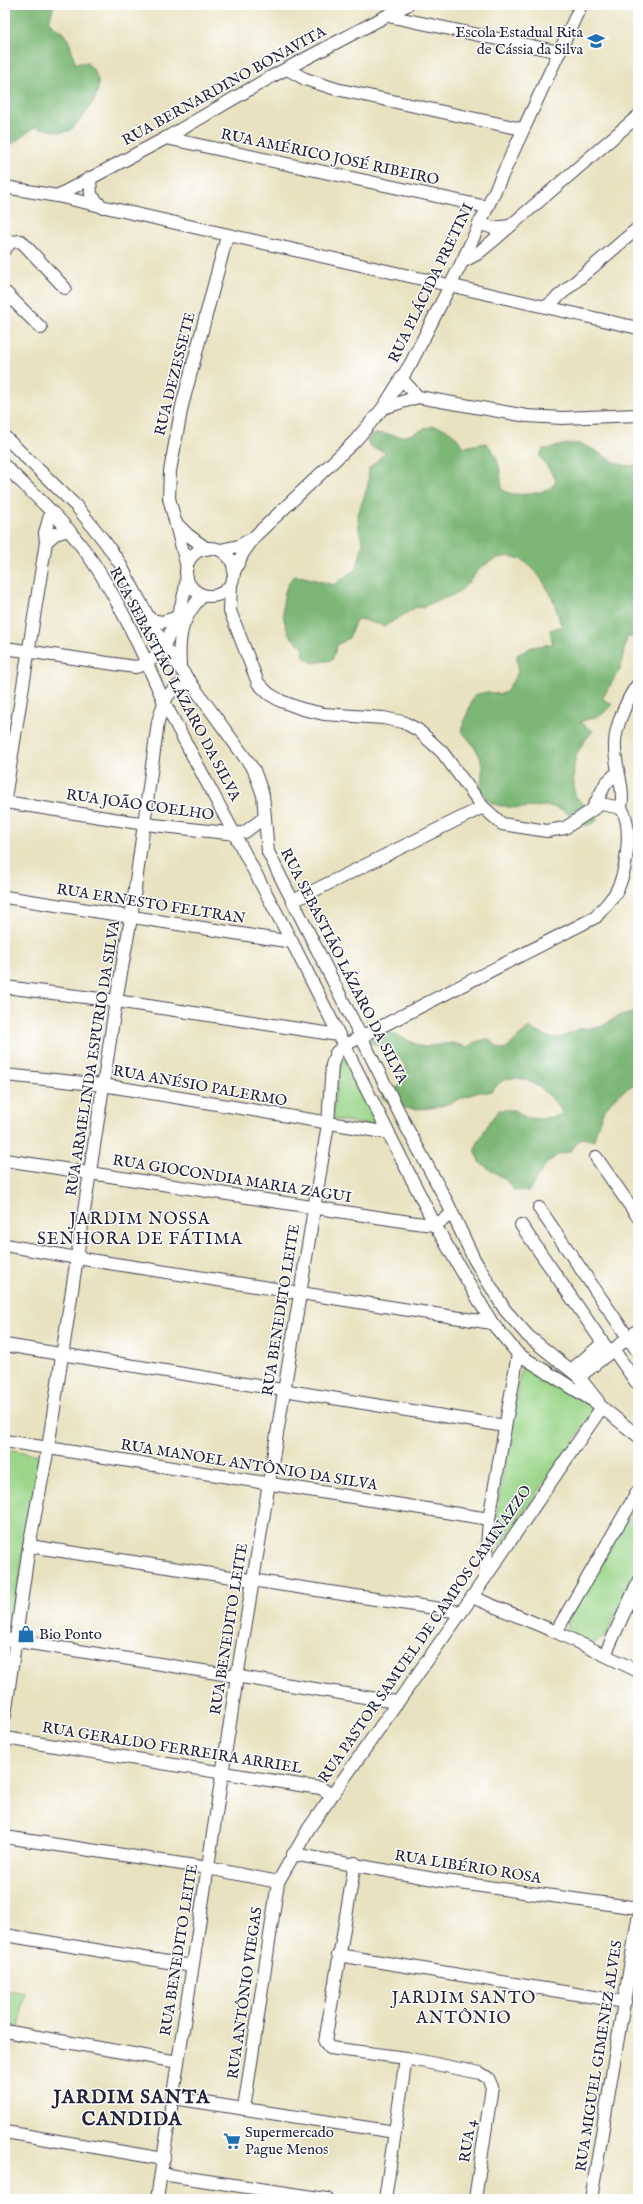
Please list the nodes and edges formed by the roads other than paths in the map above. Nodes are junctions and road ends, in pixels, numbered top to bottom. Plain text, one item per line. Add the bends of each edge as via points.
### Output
1 (407, 5) edge
2 (581, 5) edge
3 (388, 16) junction
4 (560, 52) junction
5 (287, 69) junction
6 (638, 116) edge
7 (522, 129) junction
8 (166, 138) junction
9 (90, 178) junction
10 (5, 187) edge
11 (57, 196) junction
12 (102, 207) junction
13 (487, 207) junction
14 (479, 223) junction
15 (510, 226) junction
16 (638, 228) edge
17 (227, 236) junction
18 (5, 249) edge
19 (462, 262) junction
20 (449, 286) junction
21 (65, 288) dead end
22 (5, 292) edge
23 (546, 307) junction
24 (41, 328) dead end
25 (638, 328) edge
26 (401, 378) junction
27 (418, 397) junction
28 (383, 408) junction
29 (638, 416) edge
30 (5, 437) edge
31 (5, 466) edge
32 (52, 512) junction
33 (175, 522) junction
34 (69, 530) junction
35 (255, 536) junction
36 (46, 542) junction
37 (207, 548) junction
38 (220, 550) junction
39 (187, 572) junction
40 (234, 572) junction
41 (231, 584) junction
42 (206, 596) junction
43 (230, 611) junction
44 (175, 618) junction
45 (148, 619) junction
46 (164, 646) junction
47 (5, 648) edge
48 (29, 652) junction
49 (148, 664) junction
50 (180, 666) junction
51 (190, 681) junction
52 (638, 684) edge
53 (164, 702) junction
54 (179, 728) junction
55 (157, 737) junction
56 (618, 772) junction
57 (5, 798) edge
58 (5, 802) edge
59 (483, 807) junction
60 (593, 808) junction
61 (621, 808) junction
62 (265, 816) junction
63 (145, 824) junction
64 (236, 834) junction
65 (5, 897) edge
66 (293, 901) junction
67 (132, 918) junction
68 (292, 942) junction
69 (5, 987) edge
70 (116, 1001) junction
71 (363, 1039) junction
72 (342, 1044) junction
73 (5, 1075) edge
74 (104, 1085) junction
75 (328, 1124) junction
76 (389, 1133) junction
77 (596, 1157) dead end
78 (5, 1160) edge
79 (90, 1173) junction
80 (539, 1208) dead end
81 (314, 1209) junction
82 (452, 1214) junction
83 (638, 1217) edge
84 (435, 1225) junction
85 (521, 1225) dead end
86 (5, 1245) edge
87 (77, 1258) junction
88 (300, 1294) junction
89 (492, 1323) junction
90 (638, 1330) edge
91 (628, 1337) junction
92 (5, 1345) edge
93 (609, 1348) junction
94 (638, 1352) edge
95 (62, 1354) junction
96 (518, 1354) junction
97 (575, 1373) junction
98 (636, 1382) dead end
99 (284, 1390) junction
100 (598, 1405) junction
101 (506, 1426) junction
102 (638, 1436) edge
103 (5, 1441) edge
104 (48, 1448) junction
105 (269, 1485) junction
106 (638, 1492) edge
107 (489, 1519) junction
108 (29, 1546) junction
109 (485, 1576) junction
110 (253, 1581) junction
111 (638, 1582) edge
112 (472, 1597) junction
113 (460, 1612) junction
114 (556, 1632) junction
115 (10, 1640) edge
116 (605, 1655) junction
117 (638, 1671) edge
118 (237, 1677) junction
119 (396, 1702) junction
120 (5, 1715) edge
121 (5, 1738) edge
122 (223, 1772) junction
123 (332, 1795) junction
124 (5, 1836) edge
125 (293, 1854) junction
126 (355, 1864) junction
127 (208, 1868) junction
128 (278, 1882) junction
129 (638, 1908) edge
130 (638, 1919) edge
131 (5, 1935) edge
132 (338, 1955) junction
133 (192, 1966) junction
134 (625, 2002) junction
135 (5, 2031) edge
136 (406, 2058) junction
137 (178, 2062) junction
138 (174, 2098) junction
139 (244, 2109) junction
140 (5, 2132) edge
141 (395, 2132) junction
142 (164, 2159) junction
143 (162, 2174) junction
144 (158, 2199) edge
145 (327, 2199) edge
146 (385, 2199) edge
147 (475, 2199) edge
148 (591, 2199) edge

1 - 3 street, RUA BERNARDINO BONAVITA
2 - 4 street, RUA PLÁCIDA PRETINI
3 - 4 street
3 - 5 street, RUA BERNARDINO BONAVITA
4 - 7 street, RUA PLÁCIDA PRETINI
5 - 7 street via 305,79 336,89
5 - 8 street, RUA BERNARDINO BONAVITA
6 - 15 street
7 - 13 street, RUA PLÁCIDA PRETINI
8 - 9 street, RUA BERNARDINO BONAVITA
8 - 13 street, RUA AMÉRICO JOSÉ RIBEIRO
9 - 11 street, RUA BERNARDINO BONAVITA
9 - 12 street via 91,195
10 - 11 street
11 - 12 street
12 - 17 street
13 - 14 street, RUA PLÁCIDA PRETINI
14 - 15 street via 493,228
14 - 19 street, RUA PLÁCIDA PRETINI
15 - 19 street via 477,254
16 - 23 street
17 - 20 street
17 - 33 street, RUA DEZESSETE via 176,435 169,498
18 - 21 street via 11,242 21,241
19 - 20 street, RUA PLÁCIDA PRETINI
20 - 23 street
20 - 26 street, RUA PLÁCIDA PRETINI
22 - 24 street
23 - 25 street
26 - 27 street
26 - 28 street, RUA PLÁCIDA PRETINI
27 - 28 street
27 - 29 street via 527,416
28 - 35 street, RUA PLÁCIDA PRETINI via 355,441
30 - 45 street, RUA SEBASTIÃO LÁZARO DA SILVA via 77,507 105,542 119,562
31 - 32 street, RUA SEBASTIÃO LÁZARO DA SILVA
32 - 34 street, RUA SEBASTIÃO LÁZARO DA SILVA
32 - 36 street via 45,533
33 - 37 street, RUA DEZESSETE via 188,536
33 - 39 street, RUA DEZESSETE
34 - 36 street via 55,534
34 - 49 street, RUA SEBASTIÃO LÁZARO DA SILVA via 102,576
35 - 38 street, RUA PLÁCIDA PRETINI via 239,546
35 - 40 street, RUA PLÁCIDA PRETINI
36 - 48 street
37 - 38 street
37 - 39 street via 194,555
38 - 40 street via 230,559
39 - 42 street via 193,588
39 - 44 street via 185,590
40 - 41 street
41 - 42 street via 222,593
41 - 43 street
42 - 43 street
42 - 50 street via 194,605 184,620 178,647
43 - 59 street via 258,683 269,694 281,701 317,712 403,722 418,730 442,752
44 - 45 street via 162,622
44 - 46 street
45 - 46 street, RUA SEBASTIÃO LÁZARO DA SILVA
46 - 49 street
46 - 50 street, RUA SEBASTIÃO LÁZARO DA SILVA
47 - 48 street
48 - 49 street via 135,667
48 - 57 street
49 - 53 street, RUA SEBASTIÃO LÁZARO DA SILVA
50 - 51 street, RUA SEBASTIÃO LÁZARO DA SILVA
51 - 53 street via 174,688
51 - 62 street, RUA SEBASTIÃO LÁZARO DA SILVA via 254,770 263,795
52 - 56 street via 620,720 614,746
53 - 54 street, RUA SEBASTIÃO LÁZARO DA SILVA
53 - 55 street, RUA ARMELINDA ESPURIO DA SILVA
54 - 55 street via 164,730
54 - 64 street, RUA SEBASTIÃO LÁZARO DA SILVA
55 - 63 street, RUA ARMELINDA ESPURIO DA SILVA
56 - 60 street via 606,783
56 - 61 street via 624,794
58 - 63 street, RUA JOÃO COELHO
59 - 60 street via 502,824 547,831 565,828
59 - 66 street
60 - 61 street via 601,804
61 - 71 street via 626,814 628,830 622,878 616,893 596,917
62 - 64 street via 245,832
62 - 66 street, RUA SEBASTIÃO LÁZARO DA SILVA via 268,852
63 - 64 street, RUA JOÃO COELHO
63 - 67 street, RUA ARMELINDA ESPURIO DA SILVA
64 - 68 street, RUA SEBASTIÃO LÁZARO DA SILVA
65 - 67 street, RUA ERNESTO FELTRAN
66 - 71 street, RUA SEBASTIÃO LÁZARO DA SILVA
67 - 68 street, RUA ERNESTO FELTRAN
67 - 70 street, RUA ARMELINDA ESPURIO DA SILVA
68 - 72 street, RUA SEBASTIÃO LÁZARO DA SILVA
69 - 70 street
70 - 72 street
70 - 74 street, RUA ARMELINDA ESPURIO DA SILVA
71 - 72 street
71 - 82 street, RUA SEBASTIÃO LÁZARO DA SILVA
72 - 75 street, RUA BENEDITO LEITE via 332,1065
72 - 76 street, RUA SEBASTIÃO LÁZARO DA SILVA
73 - 74 street, RUA ANÉSIO PALERMO
74 - 75 street, RUA ANÉSIO PALERMO
74 - 79 street, RUA ARMELINDA ESPURIO DA SILVA
75 - 76 street, RUA ANÉSIO PALERMO
75 - 81 street, RUA BENEDITO LEITE
76 - 84 street, RUA SEBASTIÃO LÁZARO DA SILVA
77 - 83 street
78 - 79 street, RUA GIOCONDIA MARIA ZAGUI
79 - 81 street, RUA GIOCONDIA MARIA ZAGUI
79 - 87 street, RUA ARMELINDA ESPURIO DA SILVA
80 - 91 street
81 - 84 street, RUA GIOCONDIA MARIA ZAGUI
81 - 88 street, RUA BENEDITO LEITE
82 - 84 street
82 - 97 street, RUA SEBASTIÃO LÁZARO DA SILVA via 474,1259 505,1310 528,1336
84 - 89 street, RUA SEBASTIÃO LÁZARO DA SILVA
85 - 93 street
86 - 87 street
87 - 88 street
87 - 95 street, RUA ARMELINDA ESPURIO DA SILVA
88 - 89 street
88 - 99 street, RUA BENEDITO LEITE
89 - 96 street, RUA SEBASTIÃO LÁZARO DA SILVA
90 - 91 street
91 - 93 street
91 - 94 street
92 - 95 street
93 - 97 street
93 - 98 street
95 - 99 street
95 - 104 street, RUA ARMELINDA ESPURIO DA SILVA
96 - 100 street, RUA SEBASTIÃO LÁZARO DA SILVA
96 - 101 street
97 - 100 street, RUA SEBASTIÃO LÁZARO DA SILVA
99 - 101 street
99 - 105 street, RUA BENEDITO LEITE
100 - 102 street, RUA SEBASTIÃO LÁZARO DA SILVA
100 - 109 street, RUA PASTOR SAMUEL DE CAMPOS CAMINAZZO
101 - 107 street
103 - 104 street, RUA MANOEL ANTÔNIO DA SILVA
104 - 105 street, RUA MANOEL ANTÔNIO DA SILVA
104 - 108 street, RUA ARMELINDA ESPURIO DA SILVA
105 - 107 street, RUA MANOEL ANTÔNIO DA SILVA
105 - 110 street, RUA BENEDITO LEITE
106 - 114 street
107 - 109 street
108 - 110 street
108 - 115 street, RUA ARMELINDA ESPURIO DA SILVA
109 - 112 street, RUA PASTOR SAMUEL DE CAMPOS CAMINAZZO
110 - 113 street
110 - 118 street, RUA BENEDITO LEITE
111 - 116 street
112 - 113 street, RUA PASTOR SAMUEL DE CAMPOS CAMINAZZO
112 - 114 street
113 - 119 street, RUA PASTOR SAMUEL DE CAMPOS CAMINAZZO
114 - 116 street
115 - 118 street
115 - 120 street, RUA ARMELINDA ESPURIO DA SILVA
116 - 117 street
118 - 119 street
118 - 122 street, RUA BENEDITO LEITE
119 - 123 street, RUA PASTOR SAMUEL DE CAMPOS CAMINAZZO
121 - 122 street, RUA GERALDO FERREIRA ARRIEL
122 - 123 street, RUA GERALDO FERREIRA ARRIEL via 321,1788
122 - 127 street, RUA BENEDITO LEITE
123 - 125 street, RUA PASTOR SAMUEL DE CAMPOS CAMINAZZO
124 - 127 street
125 - 126 street, RUA LIBÉRIO ROSA
125 - 128 street, RUA PASTOR SAMUEL DE CAMPOS CAMINAZZO
126 - 129 street, RUA LIBÉRIO ROSA via 444,1881
126 - 132 street
127 - 128 street
127 - 133 street, RUA BENEDITO LEITE
128 - 139 street, RUA ANTÔNIO VIEGAS
130 - 134 street, RUA MIGUEL GIMENEZ ALVES
131 - 133 street
132 - 134 street
132 - 136 street via 325,2042 330,2048
133 - 137 street, RUA BENEDITO LEITE
134 - 148 street, RUA MIGUEL GIMENEZ ALVES
135 - 137 street
136 - 141 street
136 - 147 street, RUA 4 via 480,2073 488,2078 492,2087
137 - 138 street, RUA BENEDITO LEITE
138 - 139 street
138 - 142 street, RUA BENEDITO LEITE
139 - 141 street
140 - 142 street
141 - 146 street
142 - 143 street, RUA BENEDITO LEITE
143 - 144 street, RUA BENEDITO LEITE
143 - 145 street

